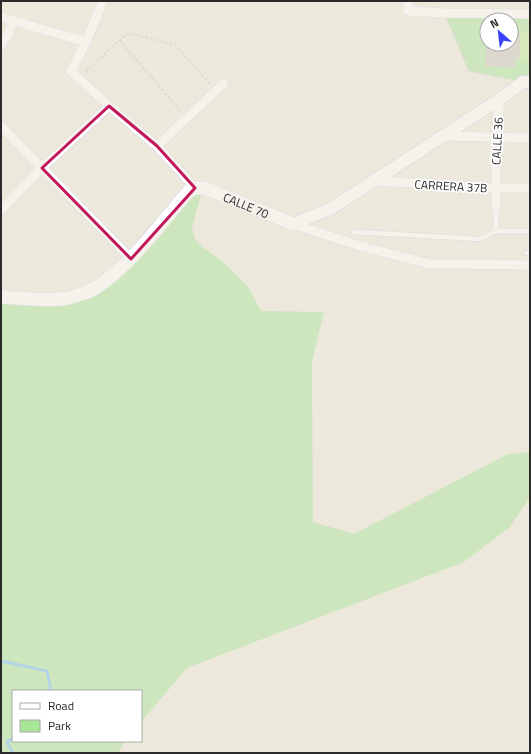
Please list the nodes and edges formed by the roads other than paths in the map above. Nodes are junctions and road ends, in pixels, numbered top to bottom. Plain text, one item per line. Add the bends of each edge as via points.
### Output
1 (103, 1) edge
2 (408, 1) edge
3 (530, 14) edge
4 (1, 17) edge
5 (13, 20) junction
6 (86, 42) junction
7 (1, 46) edge
8 (526, 82) edge
9 (224, 83) dead end
10 (500, 99) junction
11 (109, 106) junction
12 (1, 126) edge
13 (443, 136) junction
14 (496, 137) junction
15 (530, 138) edge
16 (157, 146) junction
17 (42, 168) junction
18 (373, 181) junction
19 (195, 188) junction
20 (495, 188) junction
21 (530, 188) edge
22 (496, 207) joint
23 (1, 210) edge
24 (293, 224) junction
25 (496, 231) junction
26 (354, 232) dead end
27 (530, 232) edge
28 (131, 259) junction
29 (530, 264) edge
30 (1, 297) edge

1 - 6 street
2 - 3 street via 408,11
4 - 5 street
5 - 6 street
5 - 7 street
6 - 11 street via 71,71
8 - 10 street
9 - 16 street
10 - 13 street
10 - 14 street, CALLE 36
11 - 16 street
11 - 17 street
12 - 17 street
13 - 14 street
13 - 18 street
14 - 15 street
14 - 20 street, CALLE 36
16 - 19 street
17 - 23 street
17 - 28 street
18 - 20 street, CARRERA 37B
18 - 24 street via 332,208
19 - 24 main road, CALLE 70 via 205,188
19 - 28 main road via 188,192
20 - 21 street, CARRERA 37B
20 - 22 street, CALLE 36
22 - 25 lane
24 - 29 street, CALLE 70 via 360,246 430,264
25 - 26 lane via 480,239
25 - 27 lane
28 - 30 main road via 99,286 67,298

